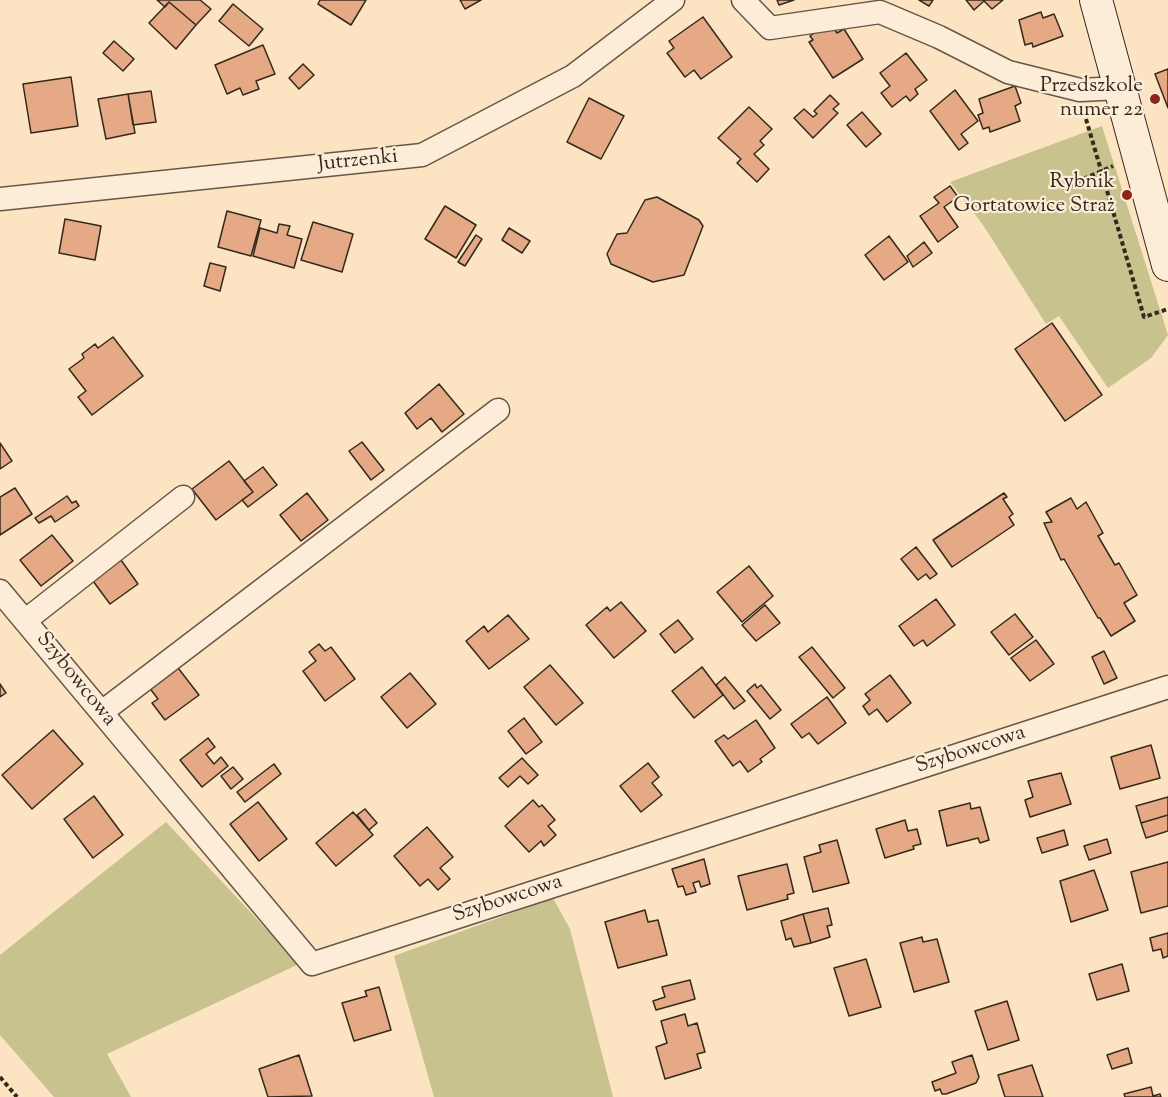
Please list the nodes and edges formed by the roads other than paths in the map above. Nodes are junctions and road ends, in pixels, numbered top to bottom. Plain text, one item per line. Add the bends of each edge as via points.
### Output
1 (673, 0) edge
2 (742, 0) edge
3 (1096, 0) edge
4 (1120, 88) junction
5 (0, 200) edge
6 (1168, 265) edge
7 (498, 410) dead end
8 (183, 497) dead end
9 (0, 591) edge
10 (26, 620) junction
11 (1168, 687) edge
12 (102, 712) junction

1 - 5 street, Jutrzenki via 573,76 422,155
2 - 4 street via 771,28 880,12 1008,72 1080,90
3 - 4 street
4 - 6 street
7 - 12 street
8 - 10 street
9 - 10 street, Szybowcowa
10 - 12 street, Szybowcowa
11 - 12 street, Szybowcowa via 312,964

